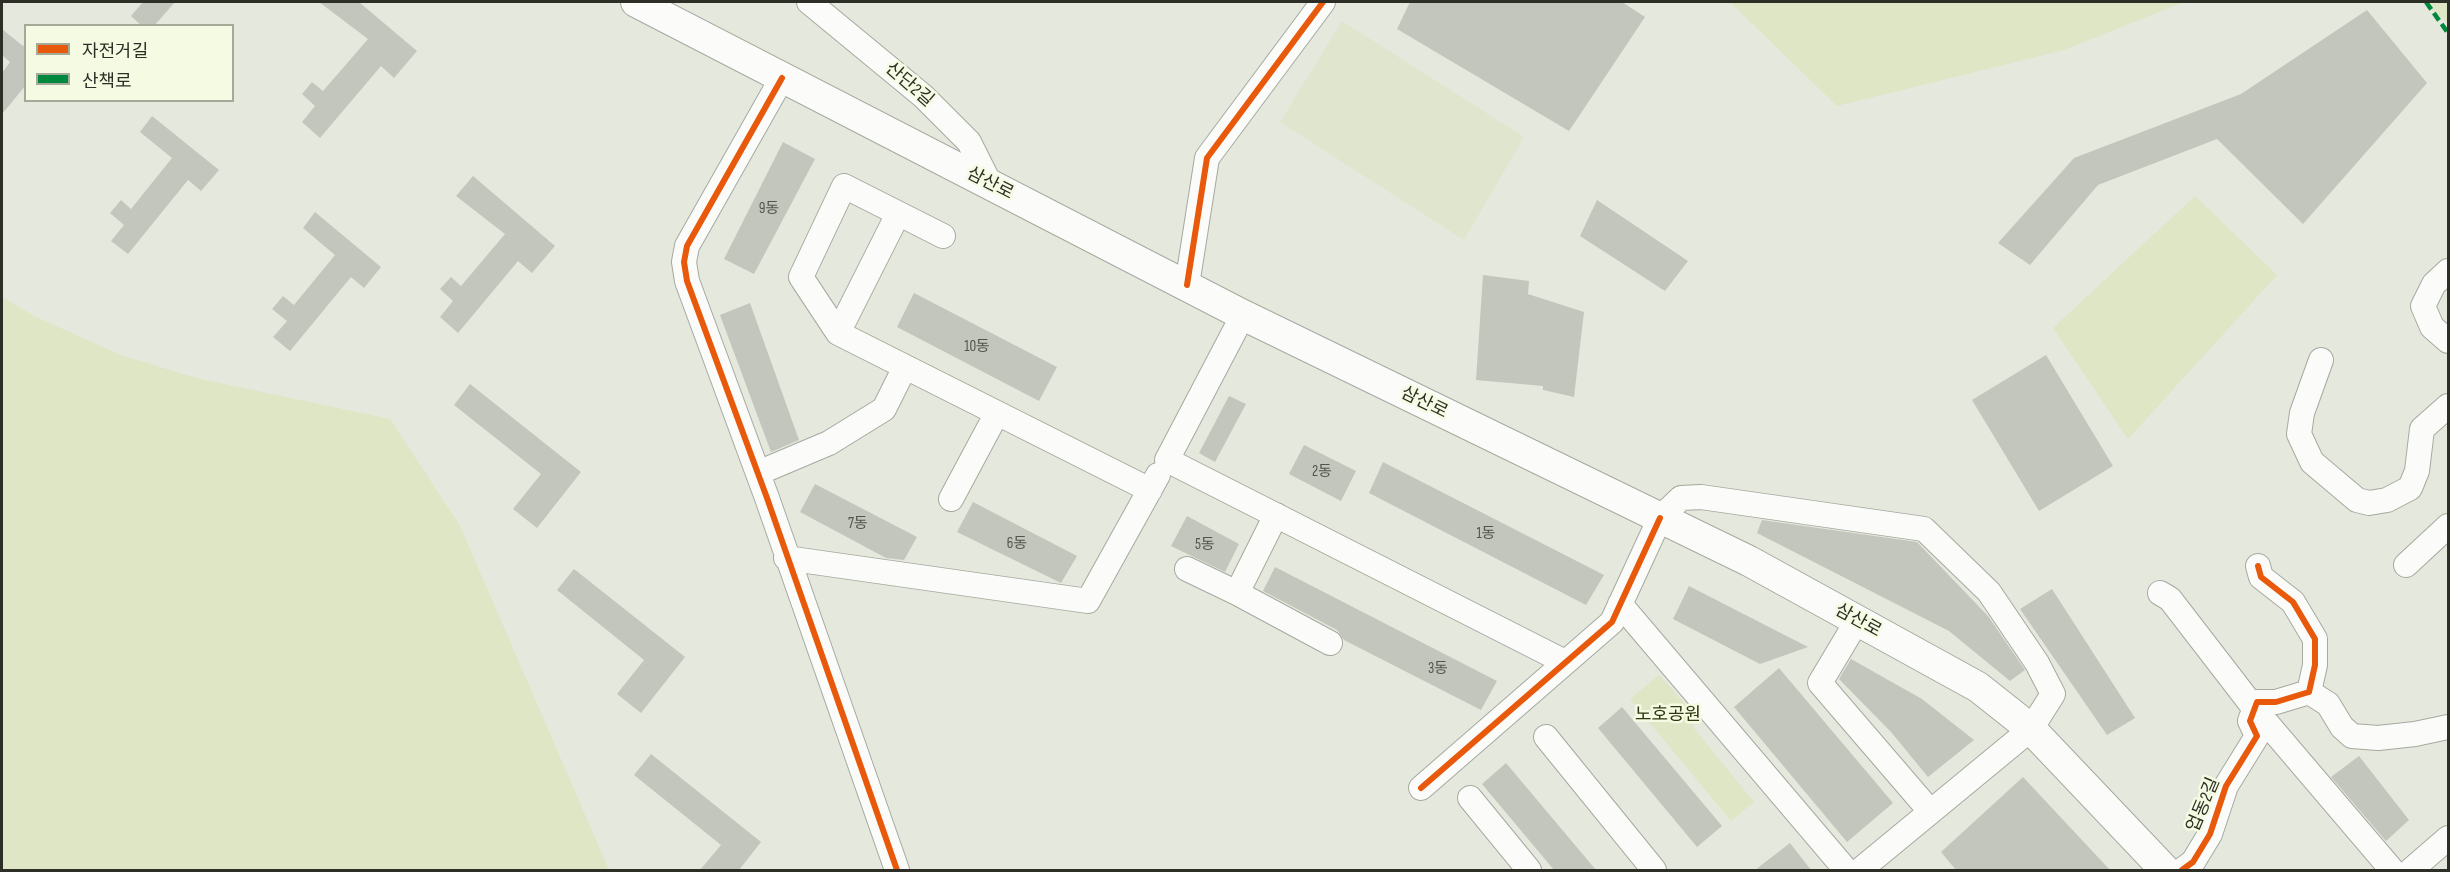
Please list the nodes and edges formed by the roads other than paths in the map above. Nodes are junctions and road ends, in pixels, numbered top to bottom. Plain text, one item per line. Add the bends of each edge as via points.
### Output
1 (636, 2) edge
2 (809, 2) edge
3 (1323, 2) edge
4 (782, 78) junction
5 (990, 184) junction
6 (898, 214) junction
7 (943, 236) dead end
8 (2448, 271) edge
9 (1187, 285) junction
10 (1243, 315) junction
11 (838, 333) junction
12 (2448, 341) edge
13 (2321, 360) dead end
14 (905, 367) junction
15 (2448, 406) edge
16 (997, 413) junction
17 (1167, 460) junction
18 (758, 472) junction
19 (1150, 490) junction
20 (951, 499) dead end
21 (1276, 516) junction
22 (1660, 518) junction
23 (2448, 526) edge
24 (786, 558) junction
25 (2406, 565) dead end
26 (2258, 566) dead end
27 (1186, 569) dead end
28 (1237, 593) junction
29 (2160, 593) dead end
30 (1620, 604) junction
31 (1857, 621) junction
32 (1330, 643) dead end
33 (1565, 662) junction
34 (2309, 692) junction
35 (2254, 708) junction
36 (2448, 727) edge
37 (2031, 729) junction
38 (1546, 737) dead end
39 (1421, 788) dead end
40 (1470, 798) dead end
41 (1929, 811) junction
42 (2448, 838) edge
43 (897, 870) edge
44 (1530, 870) edge
45 (1654, 870) edge
46 (1846, 870) edge
47 (1860, 870) edge
48 (2165, 870) edge
49 (2182, 870) edge
50 (2392, 870) edge
51 (2411, 870) edge

1 - 4 main road, 삼산로
2 - 5 street, 산단2길 via 923,96 969,142
3 - 9 street via 1207,158
4 - 5 main road, 삼산로
4 - 18 street via 687,246 684,262 687,281
5 - 9 main road, 삼산로
6 - 7 street
6 - 11 street
6 - 11 street via 844,186 801,277
8 - 12 street via 2434,284 2423,306 2432,327
9 - 10 main road, 삼산로
10 - 17 street
10 - 22 main road, 삼산로
11 - 14 street
13 - 15 street via 2302,413 2299,434 2312,462 2357,500 2387,500 2410,488 2418,471 2422,429
14 - 16 street
14 - 18 street via 884,409 829,443
16 - 19 street
16 - 20 street
17 - 19 street
17 - 21 street
18 - 24 street
19 - 24 street via 1088,601
21 - 28 street
21 - 33 street
22 - 30 street
22 - 31 main road, 삼산로 via 1749,561
22 - 37 street via 1681,498 1701,497 1924,529 1989,592 2037,663 2052,694
23 - 25 street
24 - 43 street
26 - 34 street via 2261,577 2294,602 2315,639
27 - 28 street
28 - 32 street
29 - 35 street via 2170,599
30 - 33 street via 1612,622
30 - 46 street
31 - 37 main road, 삼산로 via 1977,687
31 - 41 street via 1820,683
33 - 39 street
34 - 35 street via 2276,702 2257,702
34 - 36 street via 2328,704 2352,736 2378,738
35 - 49 street, 업동2길 via 2250,721 2257,736 2226,786 2210,834 2193,861
35 - 50 street
37 - 41 street
37 - 48 main road, 삼산로
38 - 45 street
40 - 44 street
41 - 47 street
42 - 51 street

